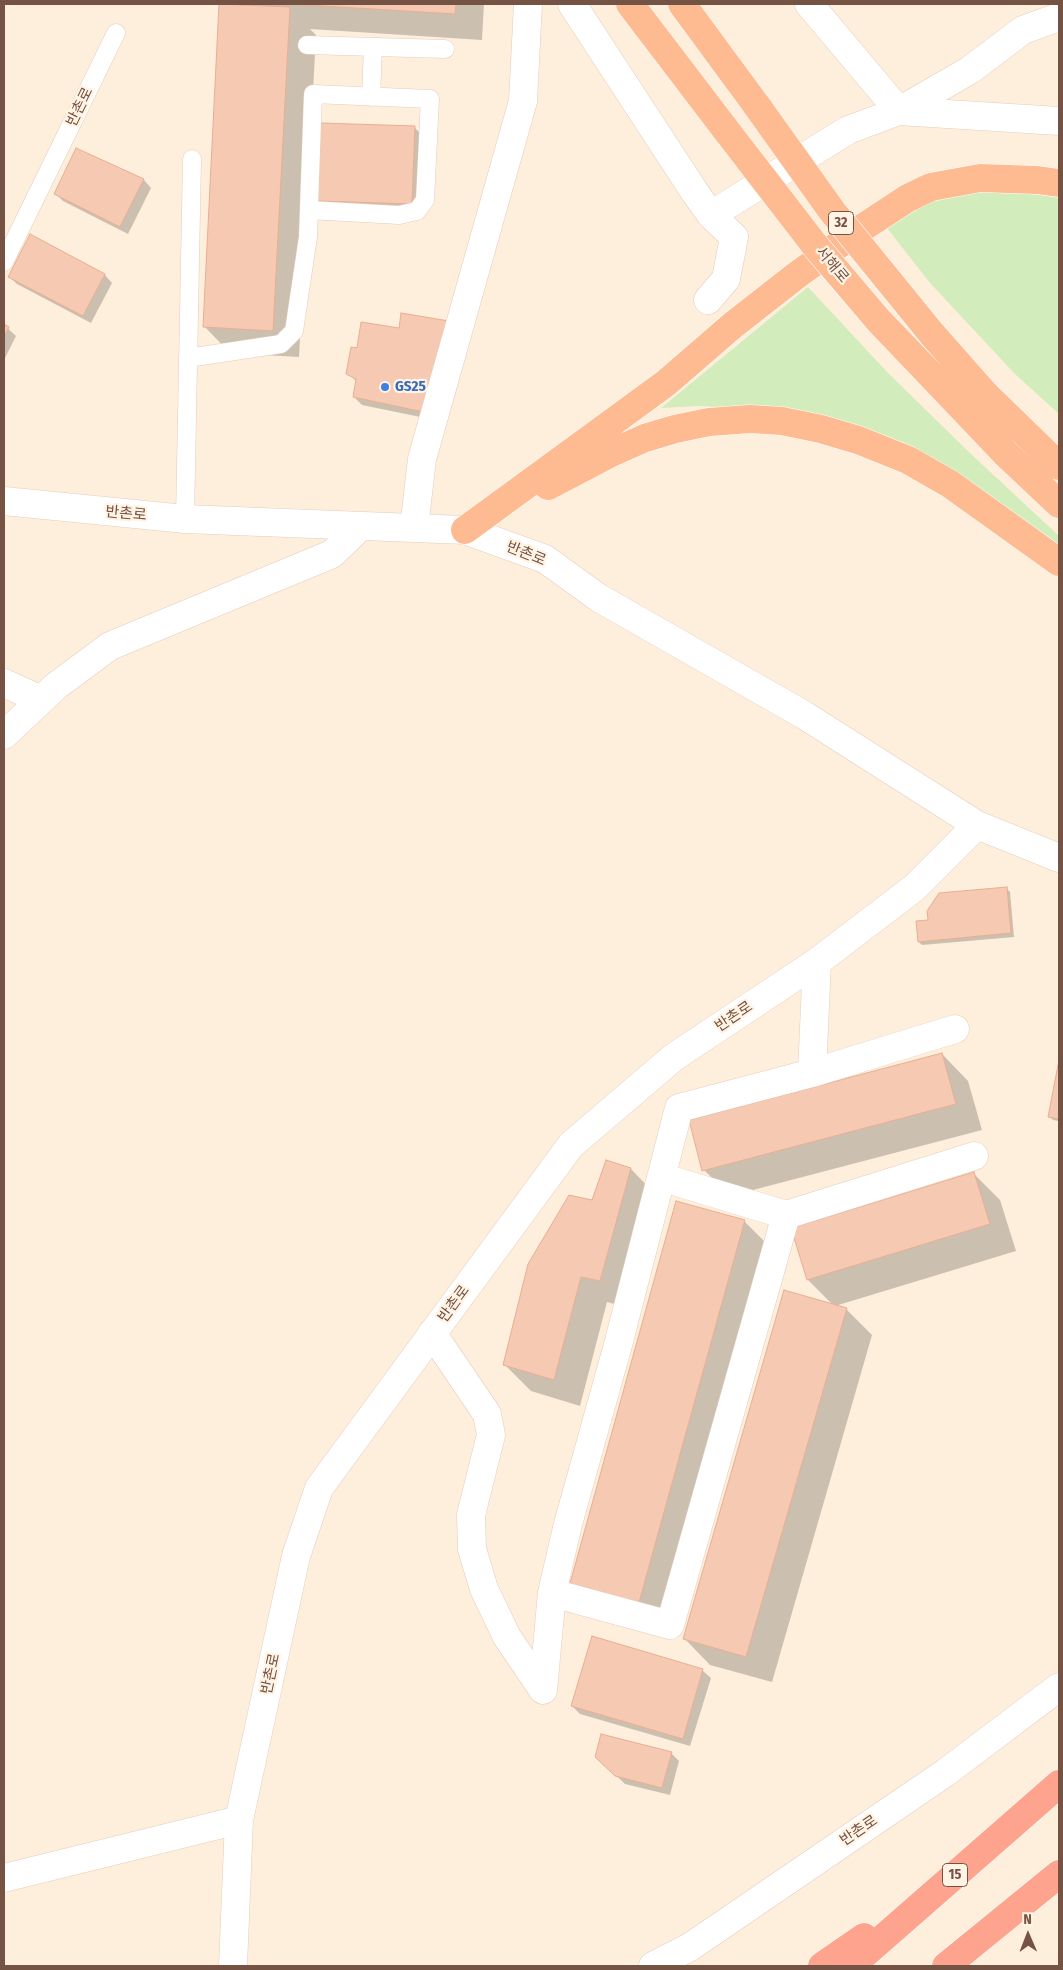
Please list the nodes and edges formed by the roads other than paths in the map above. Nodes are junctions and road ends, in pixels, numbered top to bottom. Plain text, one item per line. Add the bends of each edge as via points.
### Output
1 (528, 4) edge
2 (572, 4) edge
3 (630, 4) edge
4 (682, 4) edge
5 (809, 4) edge
6 (1059, 17) edge
7 (116, 33) dead end
8 (307, 45) dead end
9 (372, 46) junction
10 (445, 49) dead end
11 (371, 97) junction
12 (899, 111) junction
13 (1059, 121) edge
14 (192, 159) dead end
15 (1059, 183) edge
16 (309, 210) junction
17 (712, 214) junction
18 (4, 262) edge
19 (708, 300) dead end
20 (188, 358) junction
21 (1059, 466) edge
22 (4, 502) edge
23 (1059, 504) edge
24 (185, 519) junction
25 (361, 526) junction
26 (414, 528) junction
27 (465, 530) junction
28 (1059, 562) edge
29 (4, 683) edge
30 (41, 700) junction
31 (4, 735) edge
32 (978, 825) junction
33 (1059, 858) edge
34 (817, 962) junction
35 (955, 1029) dead end
36 (812, 1073) junction
37 (974, 1156) dead end
38 (662, 1177) junction
39 (786, 1215) junction
40 (432, 1333) junction
41 (552, 1594) junction
42 (1059, 1688) edge
43 (1059, 1784) edge
44 (239, 1820) junction
45 (960, 1871) junction
46 (1059, 1874) edge
47 (4, 1878) edge
48 (233, 1966) edge
49 (653, 1966) edge
50 (822, 1966) edge
51 (851, 1966) edge
52 (946, 1966) edge

1 - 26 street via 523,101 422,459
2 - 17 street
3 - 23 highway, 서해로 / 32, bridge via 817,248 879,321 1006,454
4 - 21 highway, 32, bridge via 832,211 932,334 985,394
5 - 12 street
6 - 12 street via 1023,30 970,70
7 - 18 lane, 반촌로
8 - 9 lane
9 - 10 lane
9 - 11 lane
11 - 16 lane via 313,94
11 - 16 lane via 430,99 425,200 417,211 399,216
12 - 13 street
12 - 17 street via 848,130
14 - 20 lane
15 - 27 highway via 980,178 931,187 908,198 797,275 666,383
16 - 20 lane via 294,331 281,344
17 - 19 street via 734,237 726,279
20 - 24 lane
22 - 24 street, 반촌로
24 - 25 street, 반촌로
25 - 26 street, 반촌로
25 - 30 street via 332,554 110,646
26 - 27 street, 반촌로
27 - 28 highway via 645,438 709,422 750,419 822,429 908,460 950,484
27 - 32 street, 반촌로 via 545,559 599,598 804,715
29 - 30 street
30 - 31 street
32 - 33 street, 반촌로
32 - 34 street, 반촌로 via 914,888
34 - 36 street
34 - 40 street, 반촌로 via 674,1057 570,1145
35 - 36 street
36 - 38 street via 679,1108
37 - 39 street
38 - 39 street
38 - 41 street
39 - 41 street via 670,1625
40 - 41 street via 487,1414 491,1435 472,1515 472,1549 484,1589 507,1637 543,1690
40 - 44 street, 반촌로 via 319,1488 296,1556
42 - 49 street, 반촌로 via 945,1773 690,1947
43 - 45 highway, 15
44 - 47 street
44 - 48 street, 반촌로
45 - 50 highway
45 - 51 highway, 15
46 - 52 highway

